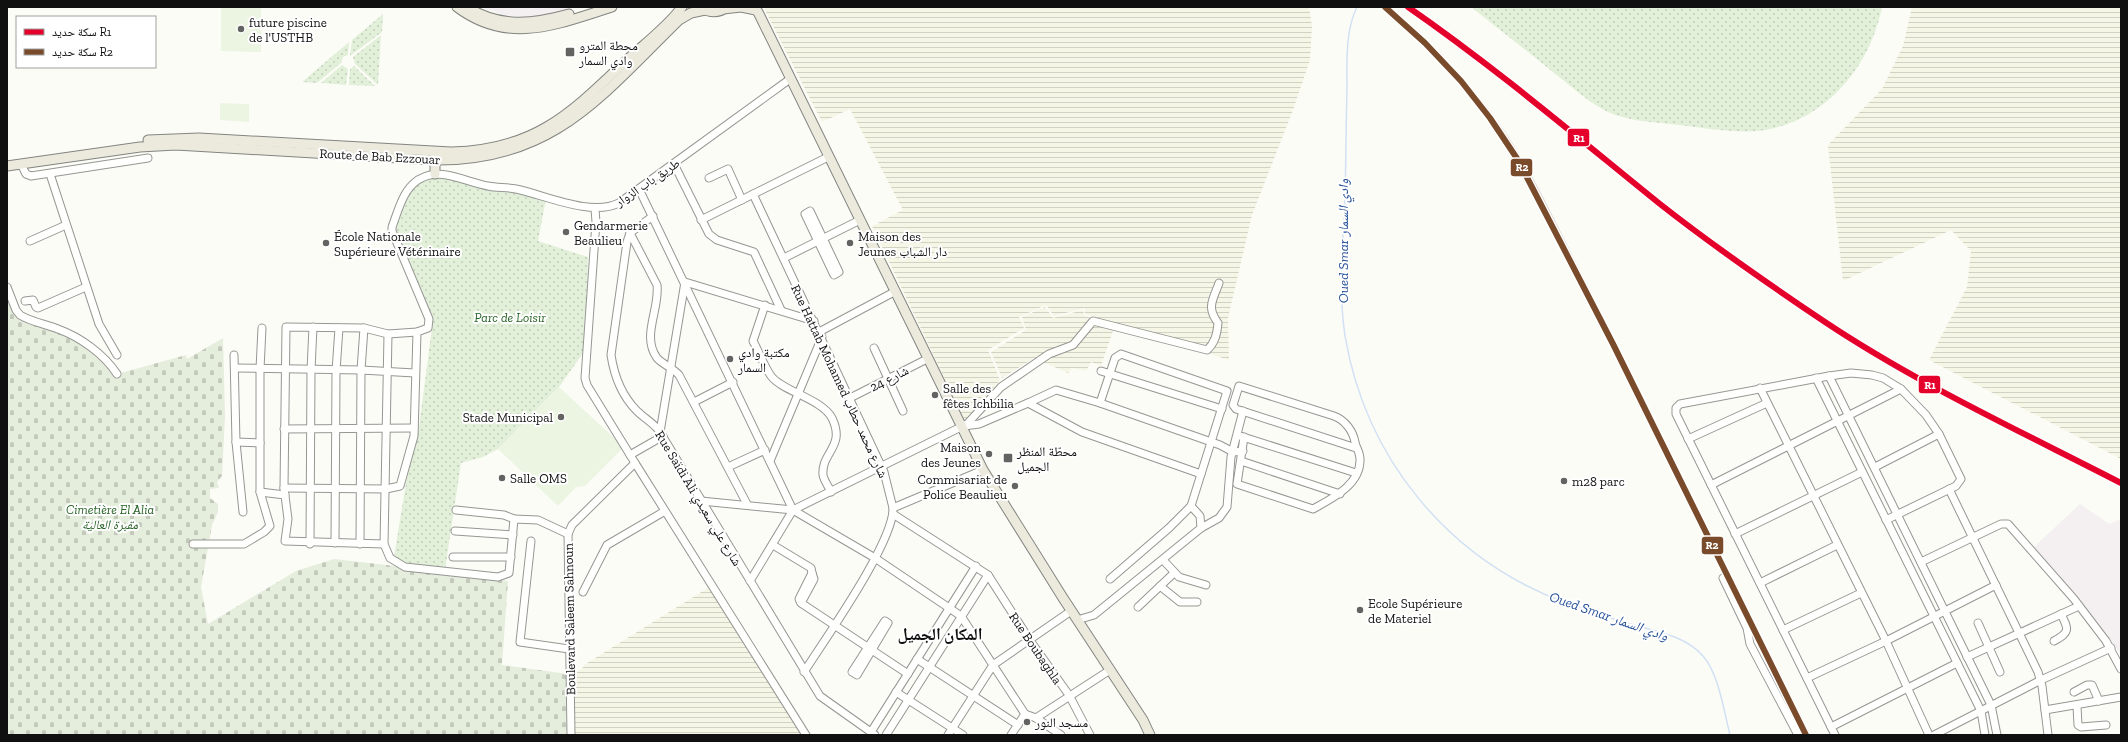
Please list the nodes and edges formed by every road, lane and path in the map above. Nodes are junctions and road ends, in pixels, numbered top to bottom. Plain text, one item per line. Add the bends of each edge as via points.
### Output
1 (457, 7) edge
2 (467, 7) edge
3 (592, 7) edge
4 (612, 7) edge
5 (682, 7) edge
6 (703, 8) edge
7 (725, 8) edge
8 (754, 8) edge
9 (790, 79) junction
10 (595, 96) junction
11 (438, 156) junction
12 (828, 157) junction
13 (148, 158) dead end
14 (7, 160) edge
15 (21, 164) junction
16 (674, 164) junction
17 (7, 166) edge
18 (50, 174) junction
19 (438, 174) junction
20 (709, 178) dead end
21 (639, 189) junction
22 (753, 194) junction
23 (742, 200) junction
24 (595, 209) junction
25 (653, 216) junction
26 (701, 220) junction
27 (860, 220) junction
28 (66, 226) junction
29 (630, 233) junction
30 (30, 241) dead end
31 (784, 258) junction
32 (685, 282) junction
33 (1219, 283) dead end
34 (7, 287) edge
35 (86, 287) junction
36 (894, 292) junction
37 (25, 301) dead end
38 (765, 305) junction
39 (781, 310) junction
40 (814, 320) junction
41 (313, 327) junction
42 (262, 328) dead end
43 (339, 328) junction
44 (364, 328) junction
45 (417, 332) junction
46 (388, 334) junction
47 (820, 334) junction
48 (874, 348) dead end
49 (117, 354) dead end
50 (234, 355) dead end
51 (927, 359) junction
52 (671, 367) junction
53 (235, 368) junction
54 (260, 370) junction
55 (286, 370) junction
56 (311, 370) junction
57 (361, 370) junction
58 (336, 371) junction
59 (1101, 371) dead end
60 (387, 373) junction
61 (415, 373) junction
62 (1110, 373) junction
63 (117, 374) dead end
64 (1829, 376) junction
65 (1816, 378) junction
66 (888, 379) junction
67 (733, 382) junction
68 (1760, 388) junction
69 (1901, 389) junction
70 (798, 393) junction
71 (850, 398) junction
72 (694, 402) junction
73 (1028, 403) junction
74 (1100, 403) junction
75 (1767, 403) junction
76 (1222, 409) junction
77 (903, 411) dead end
78 (1243, 411) junction
79 (1849, 416) junction
80 (1838, 422) junction
81 (962, 426) junction
82 (361, 428) junction
83 (386, 428) junction
84 (414, 428) junction
85 (284, 429) junction
86 (311, 429) junction
87 (336, 429) junction
88 (661, 434) junction
89 (1939, 434) junction
90 (1240, 436) junction
91 (1688, 439) junction
92 (236, 442) junction
93 (1211, 442) junction
94 (260, 444) junction
95 (1789, 447) junction
96 (1356, 448) junction
97 (765, 450) junction
98 (1243, 451) junction
99 (1233, 452) junction
100 (630, 455) junction
101 (770, 461) junction
102 (1241, 461) junction
103 (635, 463) junction
104 (881, 465) junction
105 (728, 467) junction
106 (1875, 467) junction
107 (983, 470) junction
108 (1862, 472) junction
109 (1356, 473) junction
110 (1201, 474) junction
111 (1711, 486) junction
112 (310, 488) junction
113 (360, 488) junction
114 (336, 489) junction
115 (386, 489) junction
116 (1949, 489) junction
117 (285, 491) junction
118 (260, 492) junction
119 (831, 492) junction
120 (1340, 494) junction
121 (1813, 496) junction
122 (701, 501) junction
123 (747, 504) junction
124 (1191, 506) junction
125 (456, 510) dead end
126 (665, 510) junction
127 (793, 510) junction
128 (893, 511) junction
129 (243, 512) dead end
130 (1898, 514) junction
131 (514, 519) junction
132 (1886, 520) junction
133 (1201, 528) junction
134 (455, 531) dead end
135 (568, 534) junction
136 (1735, 534) junction
137 (513, 535) junction
138 (1972, 537) junction
139 (531, 541) dead end
140 (335, 543) junction
141 (193, 544) dead end
142 (310, 544) junction
143 (360, 544) junction
144 (384, 544) junction
145 (773, 545) junction
146 (1837, 545) junction
147 (453, 557) dead end
148 (511, 557) junction
149 (875, 558) junction
150 (1163, 560) junction
151 (1921, 562) junction
152 (976, 566) junction
153 (1174, 573) junction
154 (988, 575) junction
155 (1723, 578) dead end
156 (1110, 579) dead end
157 (750, 581) junction
158 (1760, 583) junction
159 (1206, 585) dead end
160 (1996, 585) junction
161 (1160, 586) junction
162 (583, 592) dead end
163 (1862, 593) junction
164 (1197, 602) dead end
165 (2079, 606) junction
166 (1138, 607) dead end
167 (950, 608) junction
168 (1072, 611) junction
169 (1944, 612) junction
170 (2062, 614) junction
171 (961, 616) junction
172 (1934, 617) junction
173 (1077, 620) junction
174 (1978, 623) dead end
175 (834, 625) junction
176 (1783, 630) junction
177 (2019, 633) junction
178 (1029, 639) junction
179 (1886, 641) junction
180 (2054, 641) dead end
181 (1990, 646) junction
182 (2111, 648) junction
183 (569, 649) junction
184 (1967, 657) junction
185 (917, 659) junction
186 (1957, 663) junction
187 (993, 665) junction
188 (930, 667) junction
189 (2121, 669) edge
190 (1110, 670) junction
191 (804, 672) junction
192 (2000, 672) dead end
193 (908, 674) junction
194 (1807, 678) junction
195 (2041, 680) junction
196 (1907, 687) junction
197 (896, 692) junction
198 (2074, 692) dead end
199 (973, 695) junction
200 (1069, 695) junction
201 (2121, 697) edge
202 (908, 700) junction
203 (2099, 701) junction
204 (1991, 705) junction
205 (2077, 706) junction
206 (2045, 710) junction
207 (1981, 711) junction
208 (1025, 714) junction
209 (1036, 718) junction
210 (2106, 724) dead end
211 (1018, 725) junction
212 (1831, 726) junction
213 (1050, 728) junction
214 (950, 732) edge
215 (873, 734) edge
216 (571, 735) edge
217 (806, 735) edge
218 (886, 735) edge
219 (963, 735) edge
220 (1011, 735) edge
221 (1046, 735) edge
222 (1061, 735) edge
223 (1090, 735) edge
224 (1150, 735) edge
225 (1798, 735) edge
226 (1835, 735) edge
227 (1929, 735) edge
228 (1934, 735) edge
229 (1985, 735) edge
230 (1997, 735) edge
231 (2048, 735) edge

1 - 4 main road via 477,20 527,30 546,27
2 - 3 main road via 492,18 527,23
5 - 10 main road, Route de Bab Ezzouar
6 - 7 main road, Route de Bab Ezzouar via 718,11
6 - 10 main road, Route de Bab Ezzouar via 679,20
7 - 8 main road, Route de Bab Ezzouar
8 - 9 main road
9 - 12 main road
9 - 16 street, طريق باب الزوار
10 - 11 main road, Route de Bab Ezzouar via 553,124 517,141
11 - 14 main road, Route de Bab Ezzouar via 174,138
11 - 15 main road, Route de Bab Ezzouar via 176,145 140,147
11 - 19 main road
12 - 22 street
12 - 27 main road
13 - 18 street
15 - 17 main road, Route de Bab Ezzouar
15 - 18 street via 28,176
16 - 21 street, طريق باب الزوار
16 - 26 street
18 - 28 street
19 - 24 street, طريق باب الزوار via 488,186 513,188
19 - 45 street via 422,178 410,186 392,227 429,319 428,328
20 - 23 street via 728,169
21 - 24 street, طريق باب الزوار via 613,206
21 - 25 street
22 - 23 street
22 - 31 street, Rue Hattab Mohamed شارع محمد حطاب
23 - 26 street
24 - 100 street via 585,378
25 - 29 street
25 - 32 street
26 - 39 street via 709,234 717,240 754,252
27 - 31 street
27 - 36 main road
28 - 30 street
28 - 35 street
29 - 52 street via 657,285 658,294 650,333 651,344 658,359
29 - 88 street, Rue Saïdi Ali شارع علي سعيدي via 624,255 614,326 611,355 613,371 629,401 638,412 655,424
31 - 40 street, Rue Hattab Mohamed شارع محمد حطاب
32 - 38 street
32 - 52 street
32 - 67 street
33 - 81 street via 1211,307 1211,314 1218,323 1217,332 1212,346 1207,350 1092,321 1077,342 1049,354 1001,387 969,422
34 - 63 street via 20,315 60,329 75,338 104,358
35 - 37 street via 38,308 33,300
35 - 49 street via 99,324
36 - 47 street
36 - 51 main road
38 - 39 street
38 - 70 street via 753,340 772,377
39 - 40 street
40 - 47 street, Rue Hattab Mohamed شارع محمد حطاب
41 - 43 street
41 - 55 street via 286,327
41 - 56 street
42 - 54 street
43 - 44 street
43 - 58 street
44 - 46 street
44 - 57 street
45 - 46 street
45 - 61 street
46 - 60 street
47 - 70 street
47 - 71 street, Rue Hattab Mohamed شارع محمد حطاب
48 - 66 street
50 - 53 street
51 - 66 street, شارع 24
51 - 81 main road
52 - 72 street via 679,375
52 - 88 street
53 - 54 street
53 - 92 street
54 - 55 street
54 - 94 street
55 - 56 street
55 - 85 street
56 - 58 street
56 - 86 street
57 - 58 street
57 - 60 street
57 - 82 street
58 - 87 street
59 - 62 street
60 - 61 street
60 - 83 street
61 - 84 street
62 - 74 street
62 - 76 street
62 - 76 street via 1118,355 1128,357 1225,389 1228,394
64 - 65 street
64 - 69 street via 1851,373 1872,375
64 - 79 street
65 - 68 street
65 - 80 street
66 - 71 street, شارع 24
66 - 77 street
67 - 72 street
67 - 97 street
68 - 75 street
68 - 91 street via 1677,406 1676,414
69 - 79 street
69 - 89 street via 1926,415
70 - 101 street
70 - 119 street via 818,404 831,416 836,430 836,441 825,461 823,476
71 - 104 street, Rue Hattab Mohamed شارع محمد حطاب
72 - 105 street
73 - 74 street via 1056,390
73 - 81 street via 979,424
73 - 110 street via 1082,432
74 - 93 street
75 - 91 street
75 - 95 street
76 - 93 street
78 - 90 street
78 - 96 street
78 - 96 street via 1233,405 1239,386 1340,418 1346,423
79 - 80 street
79 - 106 street
80 - 95 street
80 - 108 street
81 - 104 street
81 - 107 main road
82 - 83 street
82 - 87 street
82 - 113 street
83 - 84 street
83 - 115 street
84 - 115 street via 400,486
85 - 86 street
85 - 117 street
86 - 87 street
86 - 112 street
87 - 114 street
88 - 100 street
88 - 122 street, Rue Saïdi Ali شارع علي سعيدي
89 - 106 street
89 - 116 street via 1961,476 1959,484
90 - 98 street
90 - 99 street
90 - 109 street
91 - 111 street
92 - 94 street
92 - 129 street
93 - 99 street
93 - 110 street
94 - 118 street
95 - 111 street
95 - 121 street
96 - 109 street via 1360,453 1360,462
97 - 101 street
97 - 105 street
98 - 99 street
98 - 102 street
99 - 133 street via 1227,507 1219,518
100 - 103 street
101 - 127 street
102 - 120 street
102 - 120 street via 1237,484 1313,509
103 - 126 street
103 - 135 street, Boulevard Saleem Sahnoun via 572,525
104 - 119 street
104 - 128 street, Rue Hattab Mohamed شارع محمد حطاب
105 - 123 street
106 - 130 street
107 - 128 street
107 - 168 main road
108 - 121 street
108 - 132 street
109 - 120 street
110 - 124 street
111 - 136 street
112 - 114 street
112 - 117 street
112 - 142 street
113 - 114 street
113 - 115 street
113 - 143 street
114 - 140 street
115 - 144 street
116 - 130 street
116 - 138 street
117 - 118 street
117 - 142 street via 288,519 285,541
118 - 141 street via 270,526 264,532 244,544
119 - 127 street
121 - 136 street
121 - 146 street
122 - 123 street
122 - 157 street, Rue Saïdi Ali شارع علي سعيدي
123 - 127 street
124 - 133 street via 1200,516
124 - 156 street
125 - 131 street via 504,515
126 - 162 street via 607,545
126 - 217 street
127 - 145 street
127 - 149 street
128 - 149 street via 885,538
128 - 152 street, Rue Boubaghla
130 - 132 street
130 - 151 street
131 - 135 street via 538,520
131 - 137 street
132 - 172 street
133 - 150 street
134 - 137 street
135 - 183 street, Boulevard Saleem Sahnoun
136 - 158 street
137 - 148 street
138 - 151 street
138 - 160 street
138 - 165 street via 2001,524 2008,524
139 - 183 street via 520,642
140 - 142 street
140 - 143 street
143 - 144 street
144 - 148 street via 390,558 406,567 472,575 504,576 509,573
145 - 157 street
145 - 175 street via 809,566 812,573 799,599 801,603
146 - 158 street
146 - 163 street
147 - 148 street
149 - 167 street
149 - 175 street
150 - 153 street
150 - 173 street via 1094,615
151 - 169 street
152 - 154 street, Rue Boubaghla
152 - 167 street
153 - 159 street via 1185,580
153 - 161 street
154 - 171 street
154 - 178 street, Rue Boubaghla
155 - 225 street via 1747,628 1750,644
157 - 191 street, Rue Saïdi Ali شارع علي سعيدي
158 - 176 street
160 - 169 street
160 - 177 street
161 - 164 street via 1180,602
161 - 166 street
163 - 176 street
163 - 179 street
165 - 170 street
165 - 182 street
167 - 171 street
167 - 185 street
168 - 173 main road
168 - 178 street
169 - 172 street
169 - 184 street
170 - 177 street
170 - 180 street via 2067,632
171 - 187 street
171 - 188 street
172 - 179 street
172 - 186 street
173 - 190 main road
174 - 181 street
175 - 191 street
175 - 193 street
176 - 194 street
177 - 181 street
177 - 195 street
178 - 187 street
178 - 200 street, Rue Boubaghla
179 - 194 street
179 - 196 street
181 - 184 street
181 - 192 street
182 - 189 street
182 - 195 street
183 - 216 street, Boulevard Saleem Sahnoun
184 - 204 street
185 - 188 street
185 - 193 street
186 - 196 street
186 - 207 street
187 - 199 street
187 - 208 street
188 - 199 street
188 - 202 street
190 - 200 street
190 - 224 main road
191 - 215 street, Rue Saïdi Ali شارع علي سعيدي via 820,696
193 - 197 street
194 - 212 street
195 - 204 street
195 - 206 street
196 - 212 street
196 - 227 street
197 - 202 street
197 - 215 street
198 - 203 street via 2092,685
199 - 211 street
199 - 214 street
200 - 209 street
200 - 223 street, Rue Boubaghla
201 - 203 street
202 - 214 street
202 - 218 street
203 - 205 street
204 - 207 street
204 - 230 street
205 - 206 street
205 - 210 street via 2078,725 2081,727
206 - 231 street
207 - 228 street
207 - 229 street
208 - 209 street
208 - 211 street
209 - 213 street
211 - 220 street
212 - 226 street
213 - 221 street
213 - 222 street
214 - 219 street

